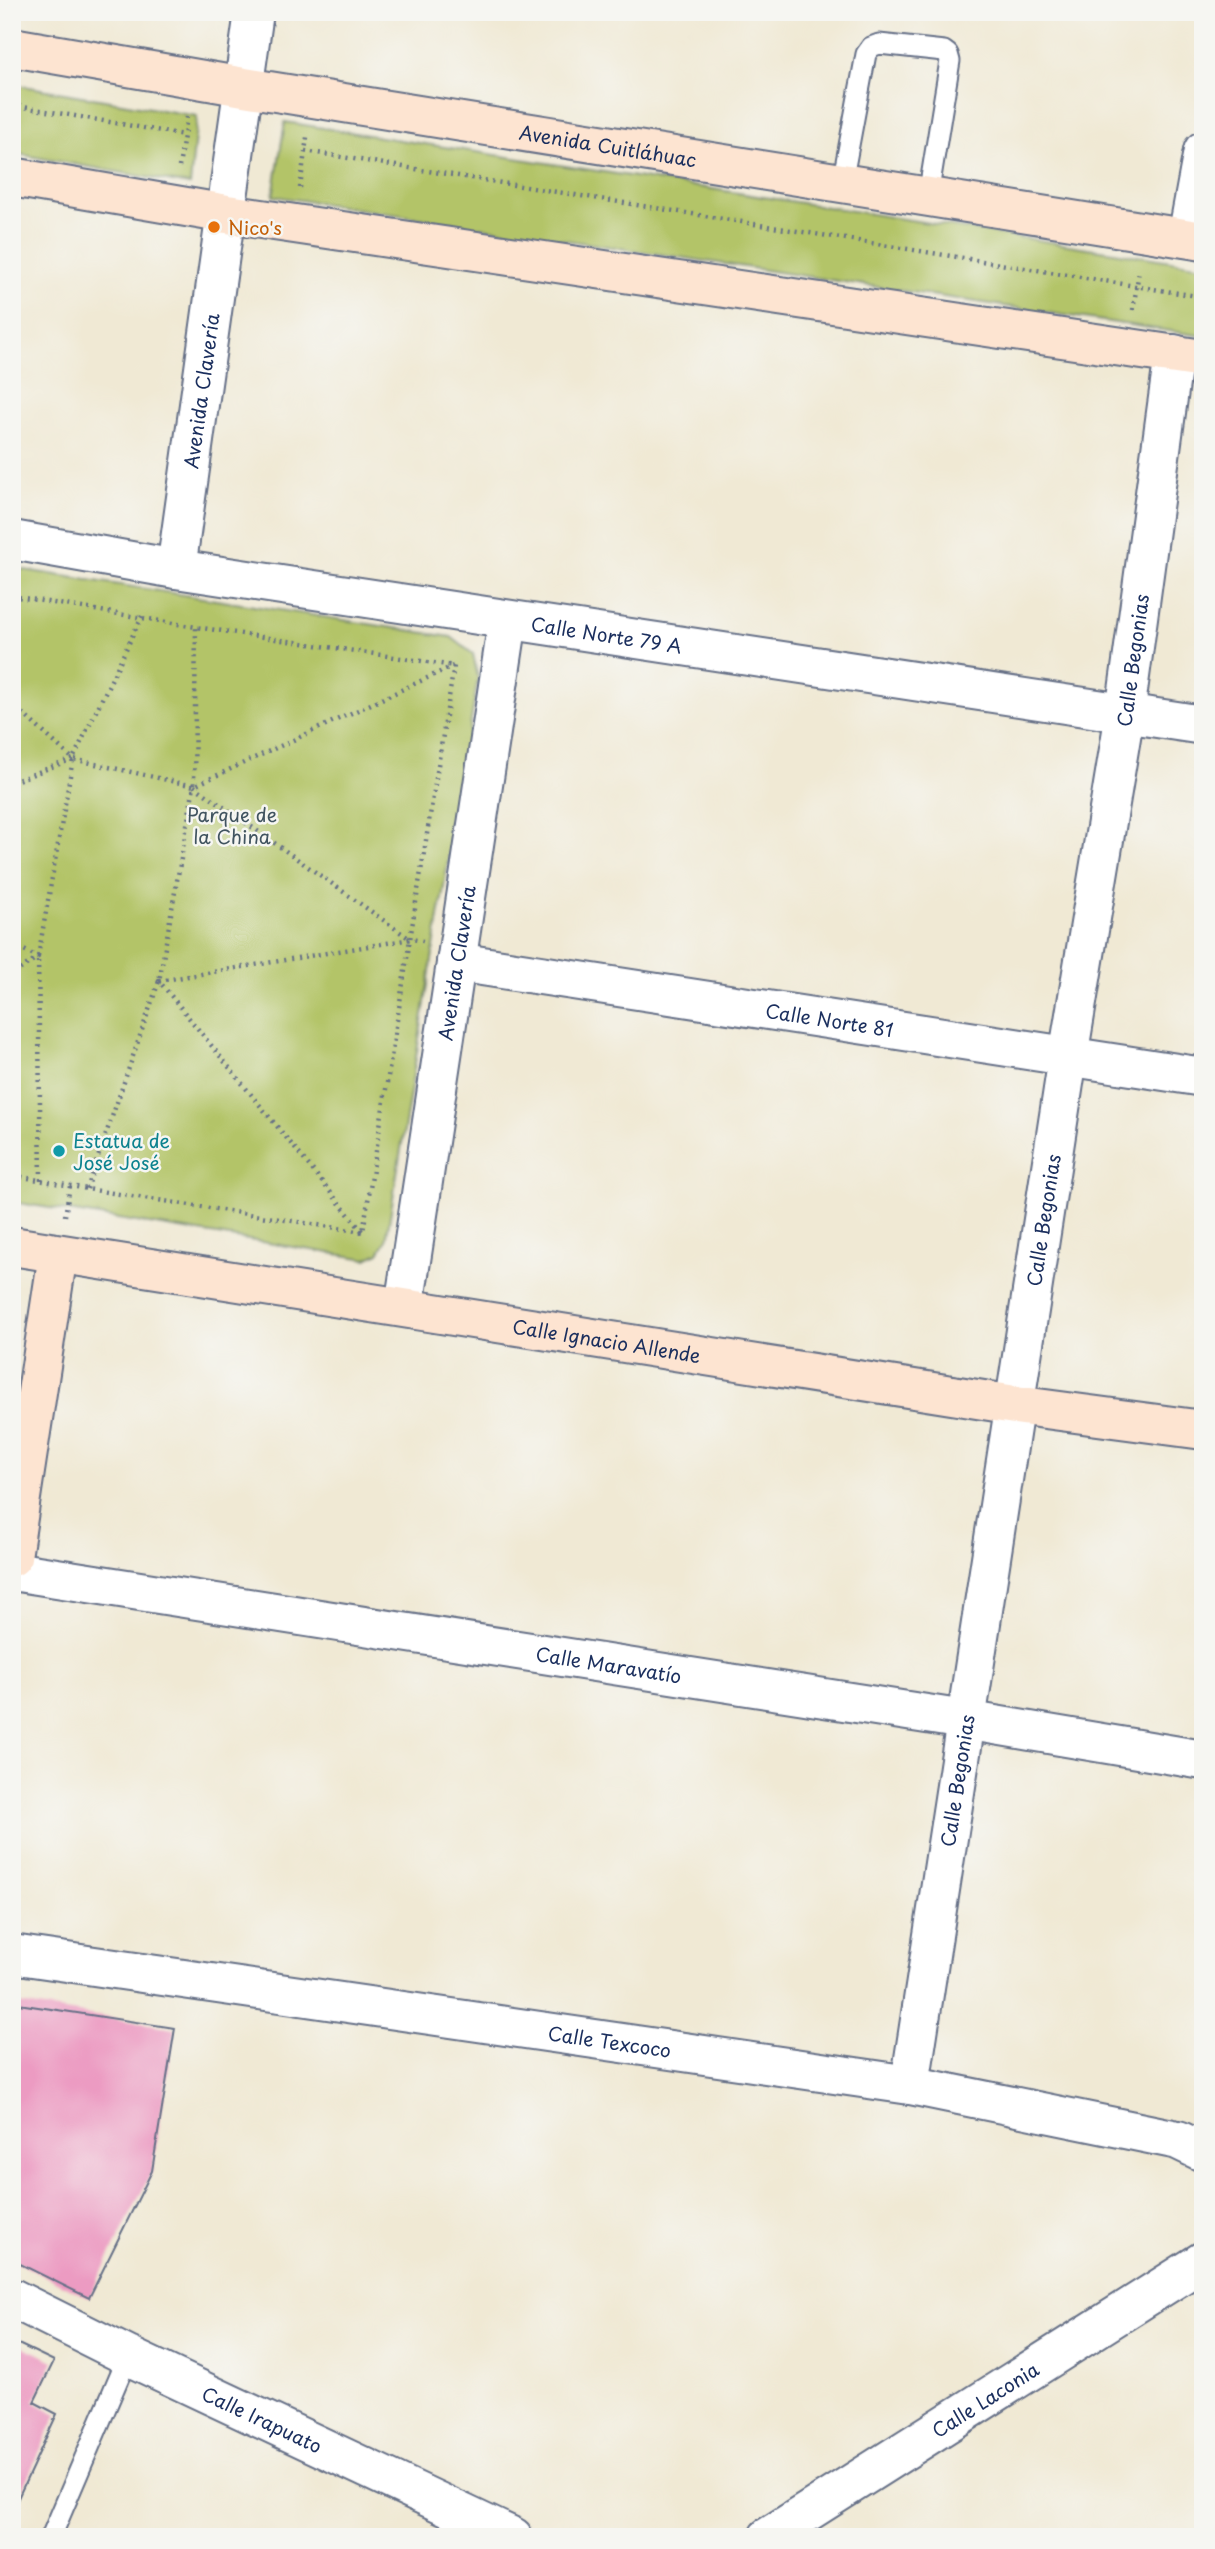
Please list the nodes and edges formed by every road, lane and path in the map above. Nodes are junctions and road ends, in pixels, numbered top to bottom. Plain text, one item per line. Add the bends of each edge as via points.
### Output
1 (254, 12) edge
2 (12, 47) edge
3 (193, 78) junction
4 (244, 87) junction
5 (312, 98) junction
6 (12, 105) edge
7 (184, 135) junction
8 (305, 151) junction
9 (1203, 151) edge
10 (12, 177) edge
11 (842, 183) junction
12 (928, 197) junction
13 (174, 204) junction
14 (227, 214) junction
15 (296, 224) junction
16 (1144, 232) junction
17 (1195, 239) edge
18 (1137, 287) junction
19 (1203, 297) edge
20 (1128, 348) junction
21 (1188, 356) edge
22 (12, 540) edge
23 (176, 569) junction
24 (12, 596) edge
25 (142, 616) junction
26 (508, 620) junction
27 (196, 627) junction
28 (454, 666) junction
29 (12, 704) edge
30 (1125, 713) junction
31 (1203, 725) edge
32 (73, 759) junction
33 (12, 782) edge
34 (194, 786) junction
35 (411, 939) junction
36 (12, 944) edge
37 (38, 957) junction
38 (456, 962) junction
39 (12, 975) edge
40 (159, 981) junction
41 (1068, 1057) junction
42 (1203, 1077) edge
43 (12, 1175) edge
44 (41, 1180) junction
45 (87, 1189) junction
46 (363, 1232) junction
47 (12, 1246) edge
48 (58, 1254) junction
49 (404, 1307) junction
50 (1015, 1405) junction
51 (1203, 1430) edge
52 (12, 1557) edge
53 (12, 1571) edge
54 (965, 1720) junction
55 (1203, 1760) edge
56 (12, 1954) edge
57 (910, 2085) junction
58 (1203, 2152) edge
59 (1203, 2261) edge
60 (12, 2298) edge
61 (128, 2356) junction
62 (51, 2536) edge
63 (513, 2537) edge
64 (768, 2537) edge

1 - 4 street, Avenida Clavería
2 - 3 main road, Avenida Cuitláhuac
3 - 4 main road, Avenida Cuitláhuac
3 - 7 path
4 - 5 main road, Avenida Cuitláhuac
4 - 14 street, Avenida Clavería
5 - 8 path
5 - 11 main road, Avenida Cuitláhuac
6 - 7 path
7 - 13 path
8 - 15 path
8 - 18 path
9 - 17 street
10 - 13 main road
11 - 12 main road, Avenida Cuitláhuac
11 - 12 lane via 871,47 944,51 950,61
12 - 16 main road, Avenida Cuitláhuac
13 - 14 main road
14 - 15 main road
14 - 23 street, Avenida Clavería
15 - 20 main road
16 - 17 main road, Avenida Cuitláhuac
16 - 18 path
18 - 19 path
18 - 20 path
20 - 21 main road
21 - 30 street, Calle Begonias
22 - 23 street, Calle Norte 79 A
23 - 26 street, Calle Norte 79 A
24 - 25 path
25 - 27 path
25 - 32 path
26 - 30 street, Calle Norte 79 A
26 - 38 street, Avenida Clavería
27 - 28 path
27 - 34 path
28 - 34 path
28 - 35 path
29 - 32 path
30 - 31 street, Calle Norte 79 A
30 - 41 street, Calle Begonias
32 - 33 path
32 - 34 path
32 - 37 path
34 - 35 path
34 - 40 path
35 - 40 path
35 - 46 path
36 - 37 path
37 - 39 path
37 - 44 path
38 - 41 street, Calle Norte 81
38 - 49 street, Avenida Clavería
40 - 45 path
40 - 46 path
41 - 42 street, Calle Norte 81
41 - 50 street, Calle Begonias
43 - 44 path
44 - 45 path
45 - 46 path
47 - 48 main road, Calle Ignacio Allende
48 - 49 main road, Calle Ignacio Allende
48 - 52 main road
49 - 50 main road, Calle Ignacio Allende
50 - 51 main road, Calle Ignacio Allende
50 - 54 street, Calle Begonias
53 - 54 street, Calle Maravatío
54 - 55 street, Calle Maravatío
54 - 57 street, Calle Begonias
56 - 57 street, Calle Texcoco
57 - 58 street, Calle Texcoco via 1178,2140
59 - 64 street, Calle Laconia
60 - 61 street, Calle Irapuato
61 - 62 lane
61 - 63 street, Calle Irapuato

